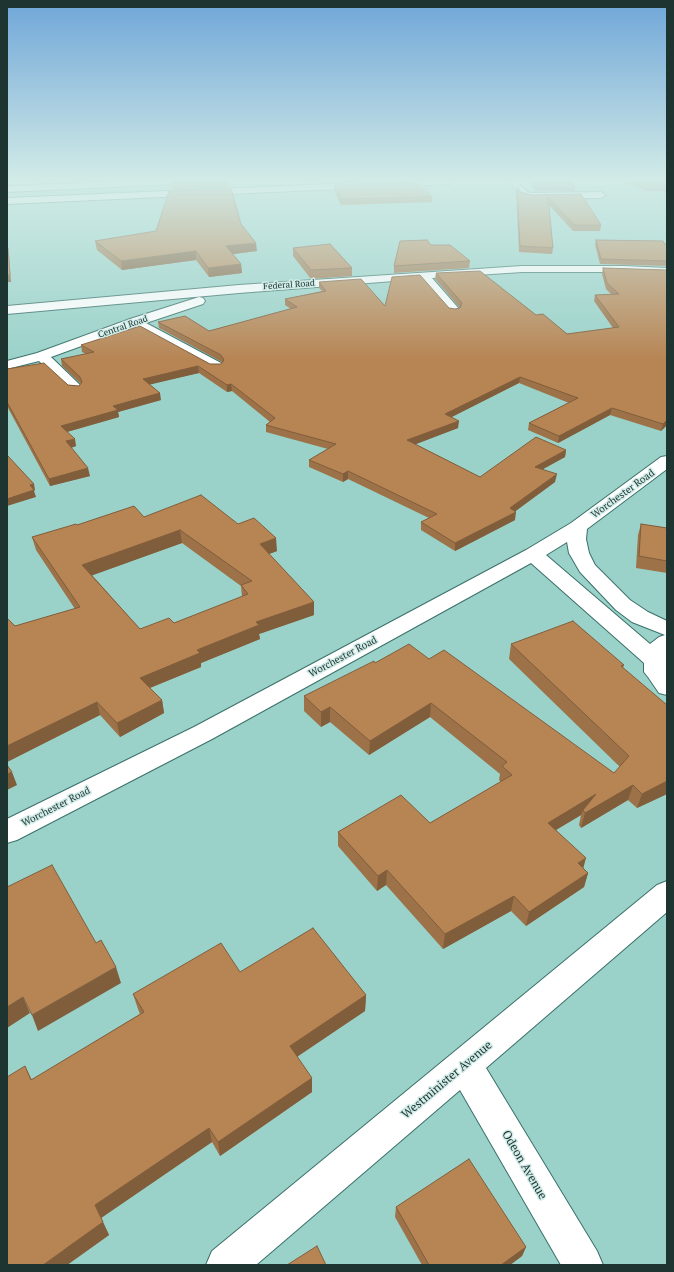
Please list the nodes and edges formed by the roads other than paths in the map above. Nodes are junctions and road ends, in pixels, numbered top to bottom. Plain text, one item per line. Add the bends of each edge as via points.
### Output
1 (667, 271) edge
2 (423, 275) junction
3 (239, 289) junction
4 (7, 310) edge
5 (454, 310) edge
6 (135, 322) junction
7 (42, 356) junction
8 (7, 366) edge
9 (216, 366) edge
10 (75, 388) edge
11 (667, 461) edge
12 (578, 527) junction
13 (533, 554) junction
14 (667, 629) edge
15 (661, 651) edge
16 (667, 687) edge
17 (7, 832) edge
18 (667, 894) edge
19 (465, 1065) junction
20 (226, 1265) edge
21 (583, 1265) edge

1 - 2 street, Federal Road via 623,268 522,269
2 - 3 street, Federal Road
2 - 5 street
3 - 4 street, Federal Road
3 - 6 street, Central Road
6 - 7 street, Central Road
6 - 9 street
7 - 8 street, Central Road
7 - 10 street
11 - 12 street, Worchester Road
12 - 13 street, Worchester Road
12 - 14 street via 576,540 587,568 623,605 640,617
13 - 15 street
13 - 17 street, Worchester Road via 210,729
15 - 16 street via 656,672
18 - 19 street, Westminister Avenue
19 - 20 street, Westminister Avenue
19 - 21 street, Odeon Avenue

